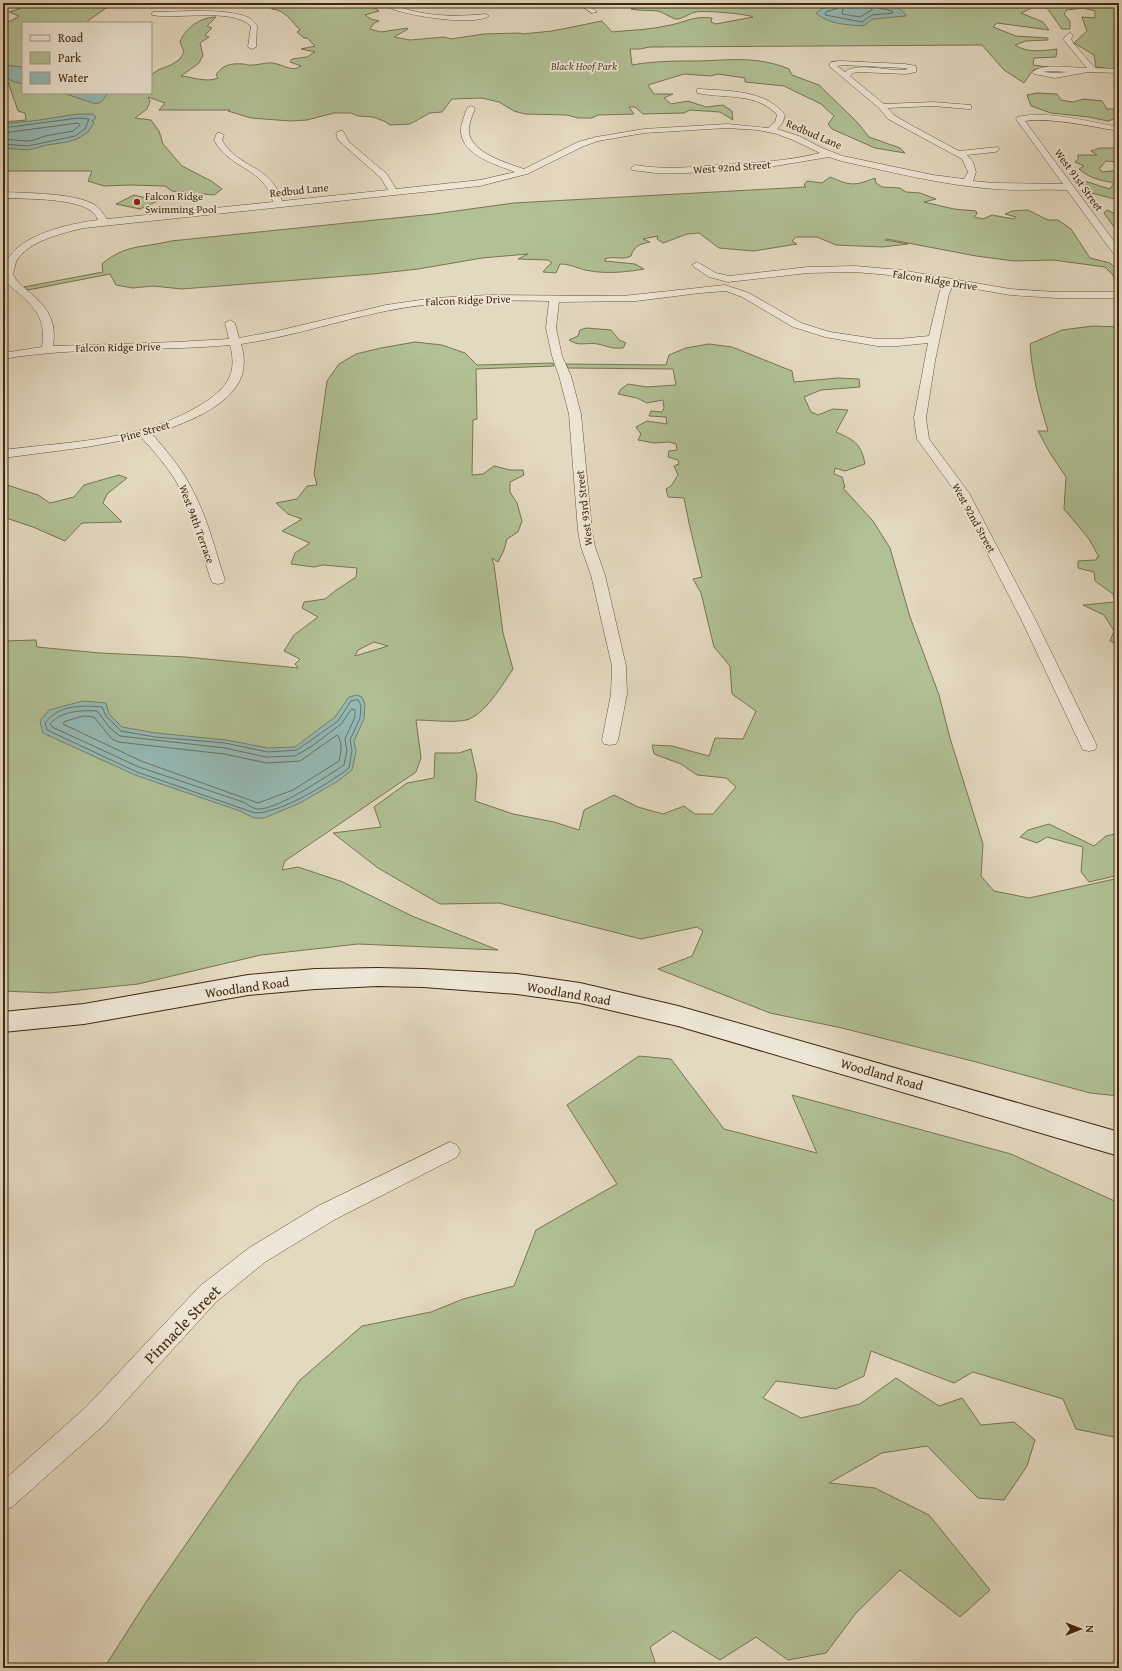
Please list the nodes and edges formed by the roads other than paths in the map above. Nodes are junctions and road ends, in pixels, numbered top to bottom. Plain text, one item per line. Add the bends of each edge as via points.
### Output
1 (383, 3) edge
2 (580, 3) edge
3 (162, 7) dead end
4 (594, 12) dead end
5 (154, 14) junction
6 (430, 16) junction
7 (486, 16) dead end
8 (441, 17) junction
9 (146, 22) dead end
10 (1070, 35) dead end
11 (252, 47) dead end
12 (1085, 71) junction
13 (1094, 71) junction
14 (1119, 72) edge
15 (846, 76) junction
16 (700, 91) dead end
17 (882, 106) junction
18 (968, 107) dead end
19 (471, 108) dead end
20 (1119, 129) edge
21 (770, 130) junction
22 (340, 133) dead end
23 (585, 134) dead end
24 (220, 135) dead end
25 (596, 139) junction
26 (995, 149) dead end
27 (960, 153) junction
28 (829, 154) junction
29 (634, 168) dead end
30 (524, 172) junction
31 (967, 183) junction
32 (1069, 187) junction
33 (393, 191) junction
34 (3, 195) edge
35 (278, 204) junction
36 (104, 222) junction
37 (1119, 255) edge
38 (697, 265) dead end
39 (6, 274) edge
40 (949, 282) junction
41 (725, 283) junction
42 (1119, 295) edge
43 (554, 299) junction
44 (230, 323) dead end
45 (933, 339) junction
46 (234, 342) junction
47 (886, 343) junction
48 (48, 349) junction
49 (3, 356) edge
50 (922, 357) junction
51 (144, 433) junction
52 (3, 454) edge
53 (218, 580) dead end
54 (610, 740) dead end
55 (1090, 746) dead end
56 (3, 1022) edge
57 (1119, 1144) edge
58 (450, 1151) dead end
59 (3, 1498) edge

1 - 6 street
2 - 4 street
3 - 5 street
5 - 9 street
5 - 11 street via 221,14 245,18 254,26
6 - 8 street
6 - 8 street via 421,22 434,22
7 - 8 street
10 - 13 street via 1067,39 1070,44
12 - 12 street via 1049,69 1037,72 1059,75
12 - 13 street
13 - 14 street
15 - 15 street via 833,66 834,64 905,66 914,69 906,72 858,70 851,71
15 - 17 street
16 - 21 street via 739,95 760,100 774,107 781,115 781,119 779,124
17 - 18 street via 917,104
17 - 27 street via 892,117 906,126
19 - 30 street via 465,132 470,145 486,157
20 - 32 street, West 91st Street via 1032,117 1020,119
21 - 25 street, Redbud Lane via 743,126 713,126 633,132
21 - 28 street, Redbud Lane via 796,138
22 - 33 street via 346,144 384,176
23 - 25 street
24 - 35 street via 218,140 231,157 271,185
25 - 30 street, Redbud Lane
26 - 27 street
27 - 31 street via 971,167 971,177
28 - 29 street, West 92nd Street via 769,165 676,171
28 - 31 street, Redbud Lane via 873,166
30 - 33 street, Redbud Lane via 480,183
31 - 32 street, Redbud Lane
32 - 37 street, West 91st Street
33 - 35 street, Redbud Lane
34 - 36 street via 79,203 96,210
35 - 36 street, Redbud Lane
36 - 39 street, Redbud Lane via 73,227 37,240 22,249
38 - 41 street
39 - 48 street via 44,314 50,333
40 - 41 street, Falcon Ridge Drive via 901,273 855,269 808,270 752,276
40 - 42 street, Falcon Ridge Drive via 1010,292
40 - 45 street, West 92nd Street
41 - 43 street, Falcon Ridge Drive via 640,298
41 - 47 street via 798,325 854,339
43 - 46 street, Falcon Ridge Drive via 474,299 408,304 291,332
43 - 54 street, West 93rd Street via 551,328 575,414 585,531 619,666 620,694
44 - 46 street
45 - 47 street
45 - 50 street, West 92nd Street
46 - 48 street, Falcon Ridge Drive via 183,346
46 - 51 street, Pine Street via 238,366 235,379 230,386 215,400 193,414
47 - 50 street
48 - 49 street, Falcon Ridge Drive
50 - 55 street, West 92nd Street via 920,418 923,439 963,493 1028,618
51 - 52 street, Pine Street via 91,443
51 - 53 street, West 94th Terrace via 182,482 193,506
56 - 57 main road, Woodland Road via 84,1014 248,985 315,979 424,978 517,984 580,993 658,1011
58 - 59 street, Pinnacle Street via 326,1213 251,1260 208,1294 95,1416

